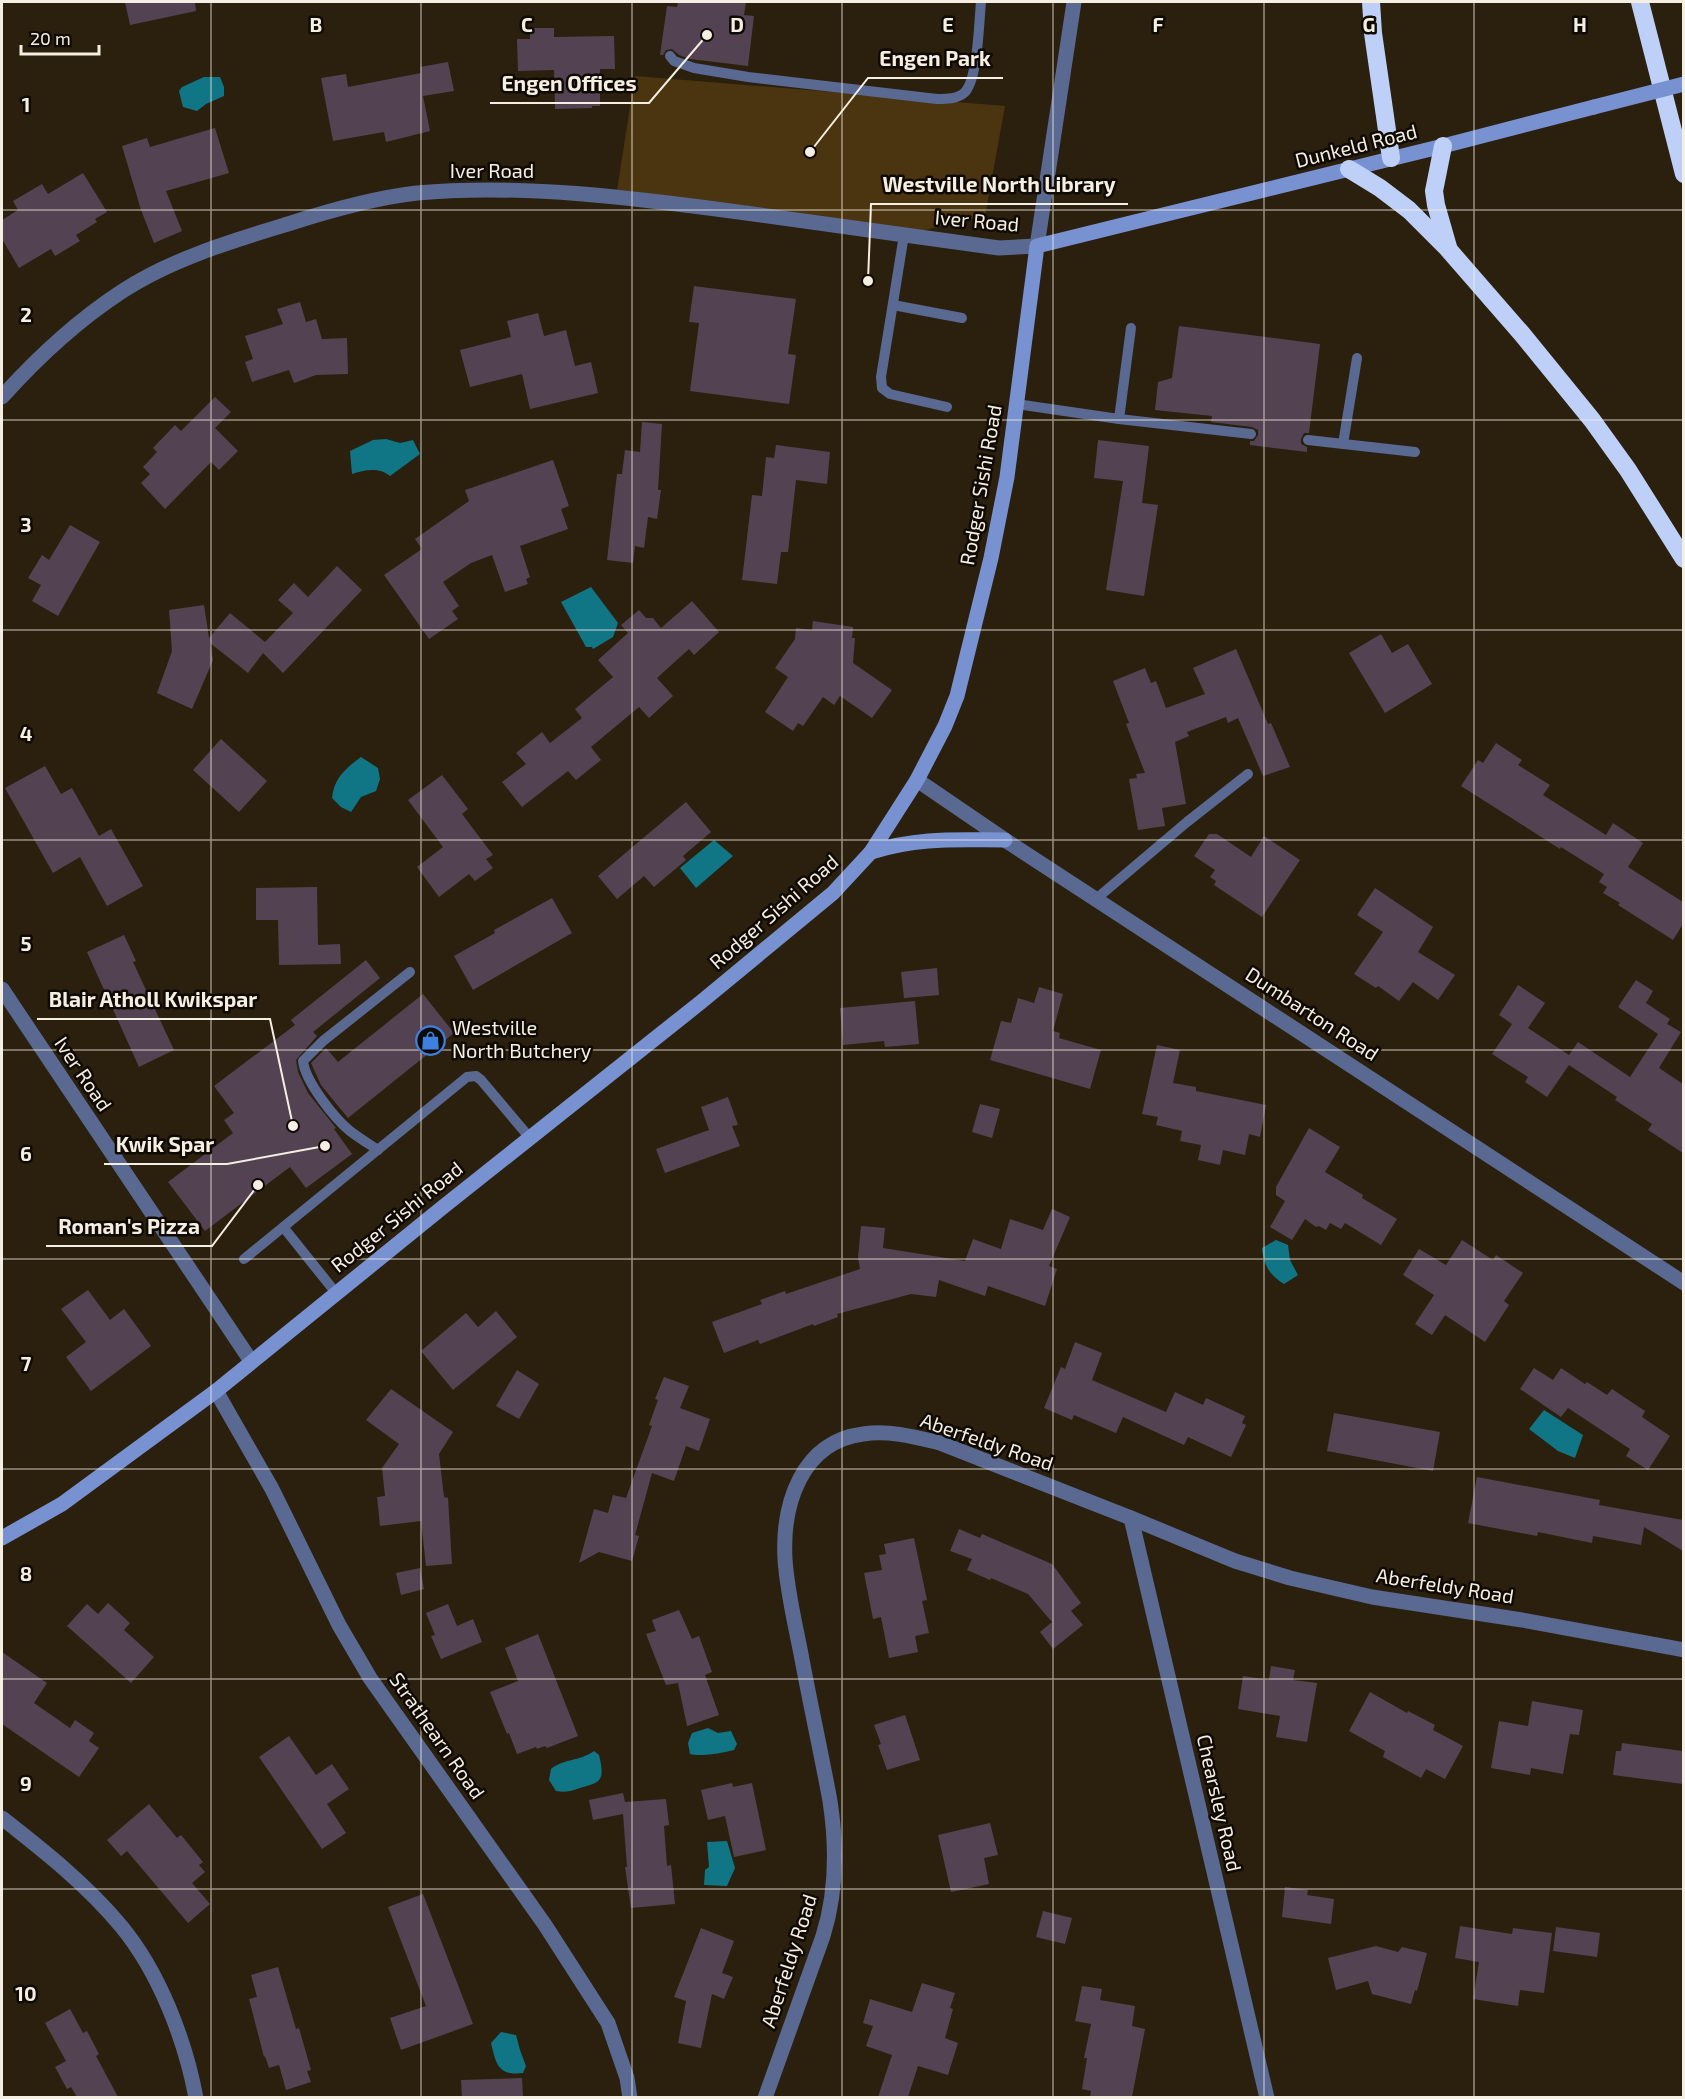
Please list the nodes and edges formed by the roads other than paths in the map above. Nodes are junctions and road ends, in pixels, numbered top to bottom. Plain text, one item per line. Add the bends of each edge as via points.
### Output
1 (981, 2) edge
2 (1074, 2) edge
3 (1371, 2) edge
4 (1640, 2) edge
5 (670, 56) dead end
6 (1683, 84) edge
7 (1443, 146) junction
8 (1391, 158) junction
9 (1349, 169) junction
10 (1683, 174) edge
11 (904, 235) junction
12 (1037, 246) junction
13 (1448, 249) junction
14 (893, 305) junction
15 (962, 318) dead end
16 (1131, 328) dead end
17 (1357, 358) dead end
18 (2, 397) edge
19 (1016, 404) junction
20 (947, 407) dead end
21 (1119, 419) junction
22 (1251, 434) dead end
23 (1308, 440) dead end
24 (1343, 444) junction
25 (1415, 452) dead end
26 (1683, 559) edge
27 (1248, 774) dead end
28 (918, 780) junction
29 (1005, 840) junction
30 (872, 852) junction
31 (1096, 899) junction
32 (410, 972) dead end
33 (2, 989) edge
34 (530, 1138) junction
35 (378, 1150) junction
36 (284, 1228) junction
37 (244, 1259) dead end
38 (1683, 1283) edge
39 (336, 1293) junction
40 (251, 1361) junction
41 (216, 1391) junction
42 (1131, 1518) junction
43 (2, 1538) edge
44 (1683, 1650) edge
45 (2, 1818) edge
46 (196, 2097) edge
47 (630, 2097) edge
48 (765, 2097) edge
49 (1267, 2097) edge

1 - 5 lane via 971,84 966,92 953,98 748,77 694,68
2 - 12 street, Rodger Sishi Road
3 - 8 highway
4 - 10 highway
6 - 7 main road, Dunkeld Road, bridge
7 - 8 main road, Dunkeld Road
7 - 13 highway via 1434,191
8 - 9 main road, Dunkeld Road
9 - 12 main road, Dunkeld Road
9 - 13 highway via 1408,210
11 - 12 street, Iver Road via 999,248
11 - 14 lane
11 - 18 street, Iver Road via 648,200 530,191 418,193 356,203 227,243 167,267 122,291 75,327
12 - 19 main road, Rodger Sishi Road
13 - 26 highway via 1592,420
14 - 15 lane
14 - 20 lane via 882,388 890,394
16 - 21 lane
17 - 24 lane
19 - 21 lane
19 - 28 main road, Rodger Sishi Road via 992,558 957,696
21 - 22 lane
23 - 24 lane
24 - 25 lane
27 - 31 lane
28 - 29 street, Dumbarton Road
28 - 30 main road, Rodger Sishi Road
29 - 30 main road via 945,838
29 - 31 street, Dumbarton Road
30 - 34 main road, Rodger Sishi Road via 833,893
31 - 38 street, Dumbarton Road
32 - 35 lane via 303,1061 310,1084 337,1118
33 - 40 street, Iver Road
34 - 35 lane via 481,1080 472,1075
34 - 39 main road, Rodger Sishi Road
35 - 36 lane
36 - 37 lane
36 - 39 lane
39 - 40 main road, Rodger Sishi Road
40 - 41 main road, Rodger Sishi Road
41 - 43 main road, Rodger Sishi Road via 62,1504
41 - 47 street, Strathearn Road via 272,1489 339,1625 370,1678 545,1925 608,2023
42 - 44 street, Aberfeldy Road via 1235,1561 1290,1578 1372,1597
42 - 48 street, Aberfeldy Road via 940,1443 913,1437 863,1434 846,1439 831,1445 802,1473 785,1522 785,1559 830,1803 836,1864 831,1912
42 - 49 street, Chearsley Road
45 - 46 street via 92,1893 123,1927 145,1961 177,2029

